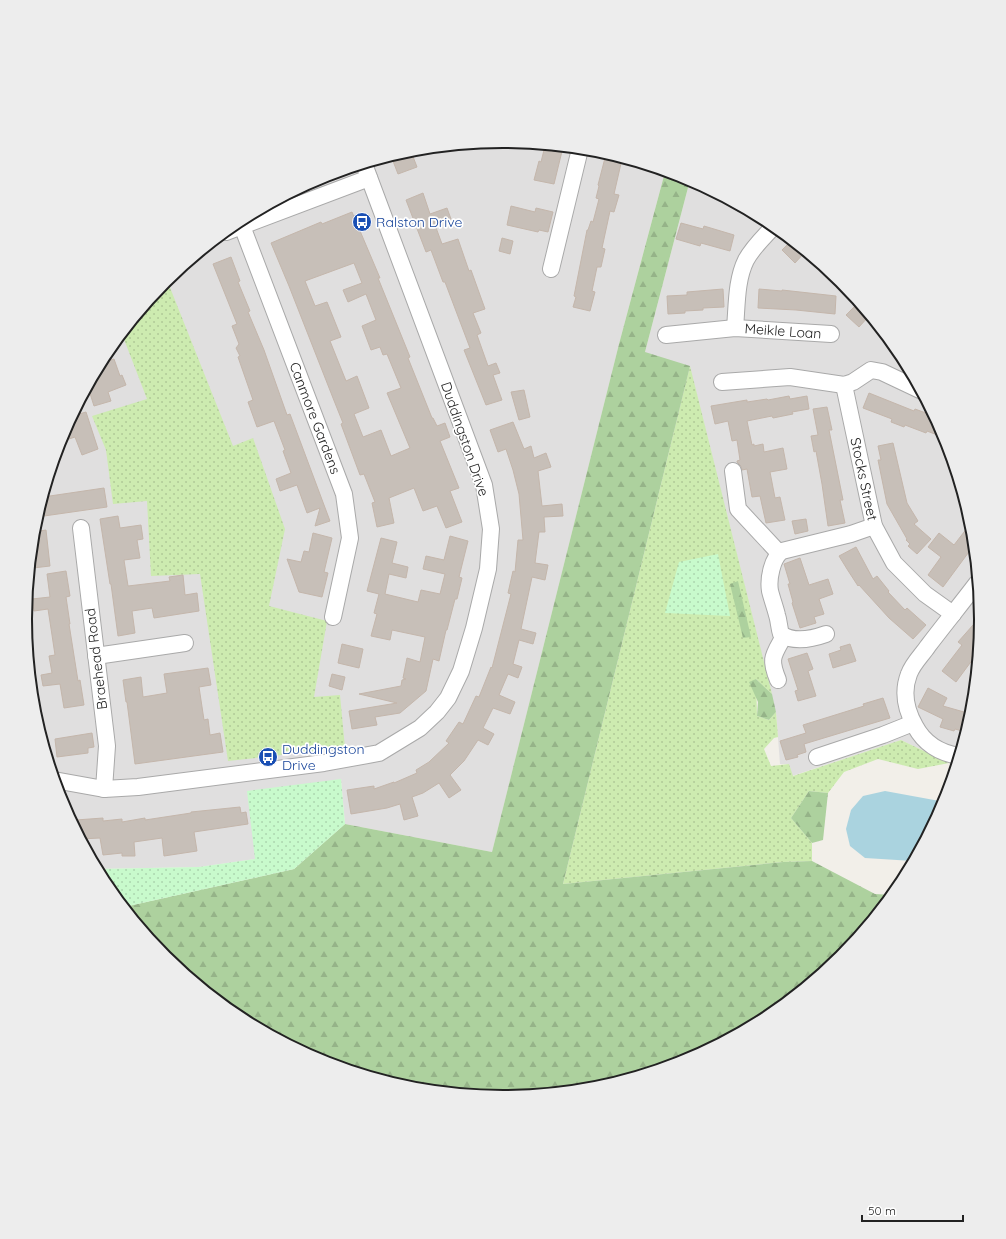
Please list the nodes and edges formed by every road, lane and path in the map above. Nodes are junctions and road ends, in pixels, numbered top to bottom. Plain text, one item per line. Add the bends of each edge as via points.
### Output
1 (579, 155) edge
2 (367, 171) edge
3 (251, 222) edge
4 (242, 227) edge
5 (769, 231) edge
6 (552, 269) dead end
7 (735, 328) junction
8 (831, 334) dead end
9 (666, 335) dead end
10 (722, 382) dead end
11 (844, 385) junction
12 (912, 386) edge
13 (733, 471) dead end
14 (874, 526) junction
15 (81, 528) dead end
16 (779, 553) junction
17 (973, 588) edge
18 (953, 614) junction
19 (334, 617) dead end
20 (826, 634) dead end
21 (784, 636) junction
22 (185, 643) dead end
23 (96, 656) junction
24 (778, 680) dead end
25 (913, 723) junction
26 (954, 755) edge
27 (817, 756) dead end
28 (61, 781) edge
29 (104, 789) junction

1 - 6 street
2 - 3 street
2 - 29 street, Duddingston Drive via 484,485 491,530 488,569 461,671 448,698 437,712 420,728 379,753 312,765 138,788
4 - 19 street, Canmore Gardens via 344,494 350,538
5 - 7 street, Meikle Loan via 746,259 742,268
7 - 8 street, Meikle Loan
7 - 9 street, Meikle Loan
10 - 11 street via 790,377
11 - 12 street via 853,382 867,371 876,370
11 - 14 street, Stocks Street
13 - 16 street via 738,509
14 - 16 street
14 - 18 street, Stocks Street via 894,563 925,594
15 - 23 street, Braehead Road
16 - 21 street via 771,573 770,589 781,634
17 - 18 street
18 - 25 street via 909,673 905,694 906,708
20 - 21 street via 809,639
21 - 24 street via 773,659
22 - 23 street
23 - 29 street, Braehead Road via 107,746
25 - 26 street via 924,740 933,747
25 - 27 street
28 - 29 street, Duddingston Drive

